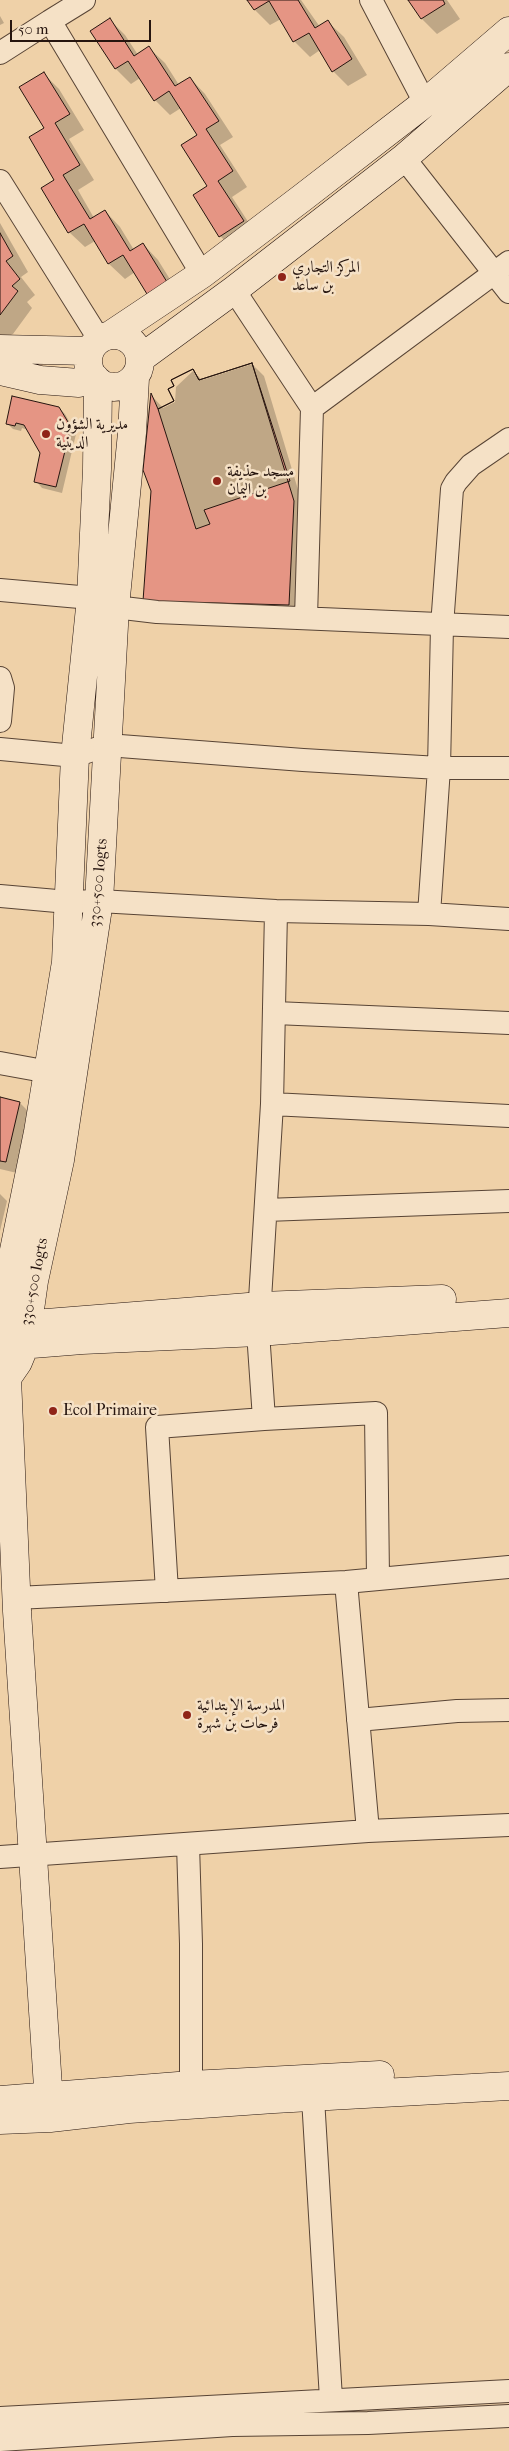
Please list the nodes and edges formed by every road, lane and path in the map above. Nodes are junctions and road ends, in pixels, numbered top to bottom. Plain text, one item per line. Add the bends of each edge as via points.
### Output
1 (84, 0) edge
2 (371, 0) edge
3 (50, 20) junction
4 (509, 31) edge
5 (0, 53) edge
6 (509, 67) edge
7 (425, 103) junction
8 (404, 158) junction
9 (0, 181) edge
10 (501, 267) edge
11 (202, 274) junction
12 (234, 290) junction
13 (509, 292) edge
14 (100, 341) junction
15 (0, 348) edge
16 (138, 368) junction
17 (0, 371) edge
18 (96, 380) junction
19 (312, 408) junction
20 (509, 439) edge
21 (0, 590) edge
22 (103, 602) junction
23 (306, 618) junction
24 (442, 626) junction
25 (509, 627) edge
26 (0, 678) edge
27 (0, 721) edge
28 (107, 745) junction
29 (0, 750) edge
30 (75, 756) junction
31 (439, 768) junction
32 (509, 768) edge
33 (0, 896) edge
34 (99, 901) junction
35 (68, 902) junction
36 (276, 912) junction
37 (429, 914) junction
38 (509, 919) edge
39 (275, 1013) junction
40 (509, 1023) edge
41 (11, 1064) edge
42 (49, 1072) junction
43 (272, 1104) junction
44 (509, 1116) edge
45 (509, 1201) edge
46 (266, 1210) junction
47 (5, 1264) edge
48 (509, 1294) edge
49 (509, 1313) edge
50 (0, 1319) edge
51 (260, 1319) junction
52 (0, 1327) edge
53 (17, 1339) edge
54 (4, 1369) edge
55 (264, 1419) junction
56 (5, 1485) edge
57 (509, 1567) edge
58 (378, 1578) junction
59 (346, 1582) junction
60 (168, 1591) junction
61 (11, 1607) edge
62 (509, 1710) edge
63 (358, 1720) junction
64 (509, 1826) edge
65 (368, 1830) junction
66 (188, 1844) junction
67 (33, 1854) junction
68 (0, 1857) edge
69 (509, 2069) edge
70 (191, 2085) junction
71 (509, 2086) edge
72 (313, 2098) junction
73 (0, 2100) edge
74 (49, 2107) junction
75 (0, 2120) edge
76 (509, 2391) edge
77 (331, 2399) junction
78 (509, 2416) edge
79 (0, 2418) edge
80 (0, 2440) edge

1 - 3 street
2 - 7 street
3 - 5 street
3 - 11 street
4 - 7 street
6 - 8 street
7 - 11 street
8 - 10 street
8 - 12 street
9 - 14 street
10 - 13 street
10 - 19 street
11 - 14 street
12 - 16 street
12 - 19 street
14 - 15 street
14 - 16 street via 128,338 139,350
14 - 18 street via 89,367
16 - 18 street via 129,383 113,388
16 - 22 street, 330+500 logts via 132,433
17 - 18 street via 40,380 73,383
18 - 22 street
19 - 23 street
20 - 24 street via 471,465 452,489
21 - 22 street
22 - 23 street via 157,612
22 - 28 street, 330+500 logts
22 - 30 street
23 - 24 street
24 - 25 street
24 - 31 street
26 - 27 street
28 - 30 street
28 - 31 street
28 - 34 street, 330+500 logts
29 - 30 street
30 - 35 street
31 - 32 street
31 - 37 street
33 - 35 street
34 - 35 street
34 - 36 street
34 - 53 street, 330+500 logts via 60,1160
35 - 42 street via 66,962
36 - 37 street
36 - 39 street
37 - 38 street
39 - 40 street
39 - 43 street
41 - 42 street
42 - 47 street
43 - 44 street
43 - 46 street
45 - 46 street
46 - 51 street
47 - 50 street
48 - 51 street
49 - 51 street
51 - 53 street via 82,1340
51 - 55 street
52 - 53 street
53 - 54 street, 330+500 logts via 18,1362
54 - 56 street
55 - 58 street via 376,1414
55 - 60 street via 156,1427
56 - 61 street via 15,1543
57 - 58 street
58 - 59 street
59 - 60 street
59 - 63 street
60 - 61 street
61 - 67 street
62 - 63 street
63 - 65 street
64 - 65 street
65 - 66 street
66 - 67 street
66 - 70 street
67 - 68 street
67 - 74 street
69 - 70 street
70 - 74 street
71 - 72 street
72 - 74 street via 129,2109
72 - 77 street
73 - 74 street
74 - 75 street
76 - 77 street
77 - 79 street
78 - 80 street via 232,2425

